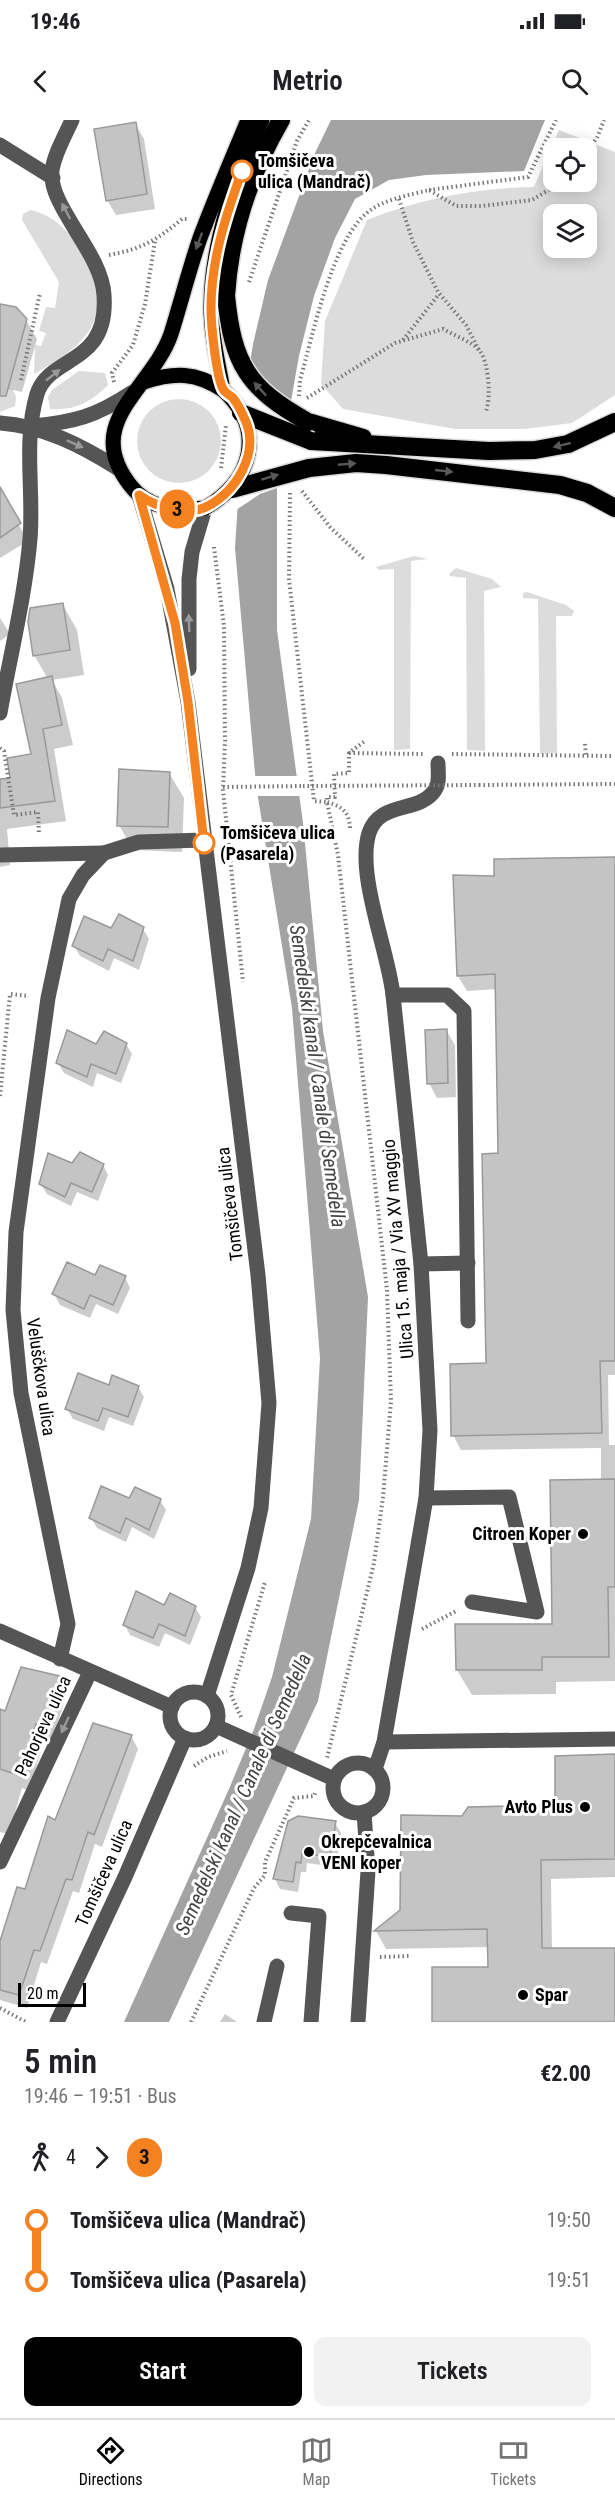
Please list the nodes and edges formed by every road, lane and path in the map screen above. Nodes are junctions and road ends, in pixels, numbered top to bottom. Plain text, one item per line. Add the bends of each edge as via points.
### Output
1 (72, 120) edge
2 (248, 120) edge
3 (262, 120) edge
4 (282, 120) edge
5 (556, 120) edge
6 (604, 120) edge
7 (597, 138) edge
8 (0, 145) edge
9 (53, 178) junction
10 (429, 190) dead end
11 (399, 199) dead end
12 (188, 219) dead end
13 (155, 241) junction
14 (94, 258) junction
15 (40, 293) dead end
16 (439, 294) junction
17 (402, 341) junction
18 (479, 350) junction
19 (114, 382) dead end
20 (144, 382) junction
21 (223, 390) junction
22 (19, 391) dead end
23 (131, 393) junction
24 (298, 402) dead end
25 (486, 411) dead end
26 (241, 413) junction
27 (615, 422) edge
28 (0, 423) edge
29 (30, 426) junction
30 (391, 445) junction
31 (117, 468) junction
32 (300, 488) dead end
33 (232, 489) junction
34 (139, 495) junction
35 (205, 508) junction
36 (615, 508) edge
37 (364, 560) dead end
38 (188, 702) junction
39 (0, 713) edge
40 (366, 740) dead end
41 (585, 744) dead end
42 (0, 748) edge
43 (512, 748) dead end
44 (349, 753) junction
45 (512, 755) junction
46 (585, 756) junction
47 (611, 756) dead end
48 (438, 757) junction
49 (615, 784) edge
50 (335, 786) junction
51 (223, 787) dead end
52 (204, 840) junction
53 (368, 843) junction
54 (104, 853) junction
55 (39, 854) junction
56 (0, 855) edge
57 (10, 994) dead end
58 (393, 995) junction
59 (0, 1096) edge
60 (468, 1263) junction
61 (421, 1264) junction
62 (7, 1267) edge
63 (468, 1321) dead end
64 (426, 1498) junction
65 (472, 1602) joint
66 (0, 1631) edge
67 (402, 1640) junction
68 (60, 1659) junction
69 (90, 1672) junction
70 (207, 1696) junction
71 (172, 1707) junction
72 (216, 1726) junction
73 (185, 1738) junction
74 (615, 1739) edge
75 (384, 1742) junction
76 (226, 1753) dead end
77 (193, 1766) dead end
78 (375, 1769) junction
79 (328, 1777) junction
80 (364, 1812) junction
81 (0, 1862) edge
82 (291, 1914) dead end
83 (410, 1956) dead end
84 (382, 1957) dead end
85 (277, 1966) dead end
86 (0, 2008) edge
87 (26, 2022) edge
88 (57, 2022) edge
89 (190, 2022) edge
90 (264, 2022) edge
91 (311, 2022) edge
92 (358, 2022) edge

1 - 9 street via 59,148
2 -> 20 main road via 200,237 163,354
3 - 21 main road via 226,215 215,262 211,307
30 -> 4 highway, bridge via 308,422 262,391 238,360 225,296 232,238 242,202
5 - 10 path via 528,177
6 - 7 path
8 - 9 street
14 -> 9 street via 58,197
11 - 16 path via 413,242
12 - 13 path via 182,219
13 - 14 path via 132,251
13 - 19 path via 136,335 111,373
29 -> 14 street via 42,384 80,356 101,328 104,292
15 - 22 path
16 - 17 path
16 - 18 path via 466,325
17 - 18 path via 443,329
17 - 24 path
18 - 25 path via 485,364
20 - 21 main road via 171,374 194,375
20 - 23 main road
21 - 26 main road, bridge
23 - 29 street via 94,416
23 - 31 main road via 113,435
26 - 30 highway, bridge via 310,441
26 - 33 main road, bridge via 250,444 245,466
27 -> 30 highway via 568,444 535,450
28 - 29 street
29 -> 31 street via 74,443
29 - 39 street via 30,539
31 - 34 main road
32 - 37 path via 330,527
33 - 35 main road, bridge
33 -> 36 highway, bridge via 309,468 356,463 560,485 587,493
34 - 35 main road via 150,503 185,510
34 - 38 street via 167,589
38 -> 35 street via 192,552
38 - 52 street, Tomšičeva ulica
40 - 44 path
41 - 46 path
42 - 55 path via 4,751 14,814 38,812
43 - 45 path
44 - 48 path
44 - 50 path via 349,773 334,774
45 - 46 path
45 - 48 path
46 - 47 path
48 - 53 street, Ulica 15. maja / Via XV maggio via 435,791 385,812 373,825
49 - 50 path, bridge
50 - 51 path, bridge
50 - 53 path via 335,797 327,797 327,802 349,816 351,838
52 - 54 street, Veluščkova ulica via 139,842
52 - 70 street, Tomšičeva ulica via 258,1275 269,1403 258,1518 226,1642
53 - 58 street, Ulica 15. maja / Via XV maggio via 367,878
54 - 55 street
54 - 62 street, Veluščkova ulica via 82,875 69,899 57,946
55 - 56 street
57 - 59 path
58 - 60 street via 447,995 464,1011
58 - 61 street, Ulica 15. maja / Via XV maggio
60 - 61 street
60 - 63 street
61 - 64 street, Ulica 15. maja / Via XV maggio via 430,1430
62 - 68 street, Veluščkova ulica via 21,1393 69,1623
64 - 65 street via 509,1497 537,1612
64 - 67 street, Ulica 15. maja / Via XV maggio
65 - 67 path
66 - 68 street
67 - 75 street, Ulica 15. maja / Via XV maggio
68 - 69 street
69 - 71 street
69 -> 81 street, Pahorjeva ulica
70 - 71 street via 191,1693
70 - 72 street via 216,1709
71 - 73 street via 171,1722
72 - 73 street via 203,1738
72 - 79 street
73 - 88 street, Tomšičeva ulica
74 - 75 street
75 - 78 street, Ulica 15. maja / Via XV maggio
76 - 77 path
78 - 79 street via 352,1763
78 - 80 street via 383,1785 382,1794 379,1802
79 - 80 street via 339,1805
79 - 89 path via 314,1796 294,1798 265,1862 264,1878 254,1888
80 - 92 street via 368,1871
82 - 91 street via 319,1916
83 - 84 path
85 - 90 street
86 - 87 path

